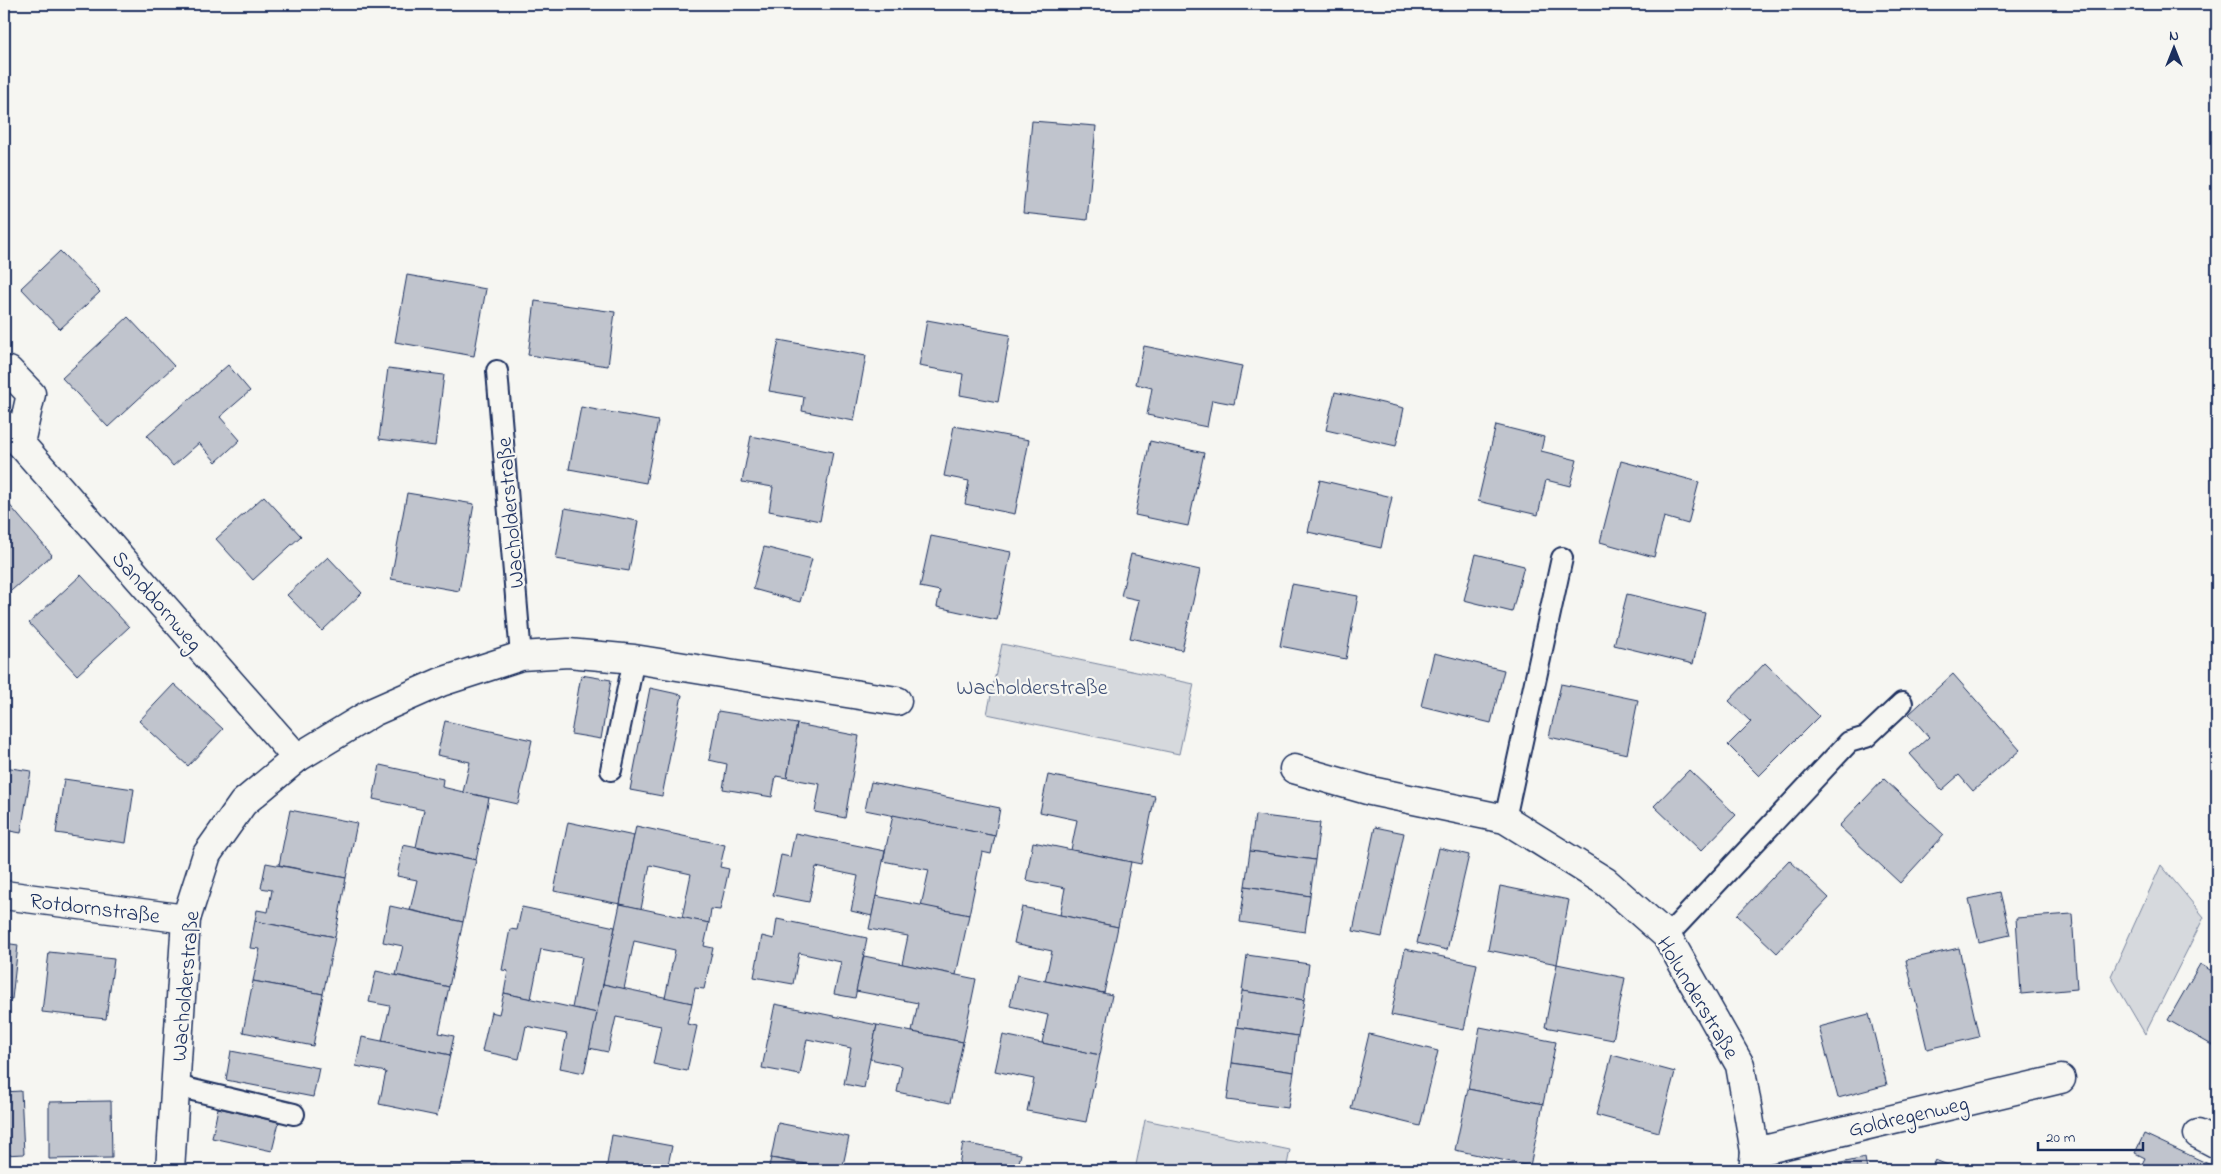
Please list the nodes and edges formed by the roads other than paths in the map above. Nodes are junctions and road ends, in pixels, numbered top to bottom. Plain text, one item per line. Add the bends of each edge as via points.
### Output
1 (497, 371) dead end
2 (4, 376) edge
3 (12, 434) edge
4 (1562, 558) dead end
5 (521, 656) junction
6 (634, 659) junction
7 (897, 701) dead end
8 (1902, 703) dead end
9 (297, 758) junction
10 (1294, 769) dead end
11 (611, 770) dead end
12 (1505, 819) junction
13 (4, 895) edge
14 (186, 919) junction
15 (1667, 936) junction
16 (2061, 1079) dead end
17 (176, 1086) junction
18 (294, 1114) dead end
19 (1754, 1161) edge
20 (170, 1170) edge

1 - 5 lane, Wacholderstraße
2 - 3 street, Sanddornweg via 9,371 31,394
3 - 9 street, Sanddornweg
4 - 12 lane
5 - 6 street, Wacholderstraße via 568,653
5 - 9 street, Wacholderstraße via 441,682 373,712
6 - 7 street, Wacholderstraße
6 - 11 lane
8 - 15 lane via 1866,737 1849,742
9 - 14 street, Wacholderstraße via 243,803 207,854
10 - 12 street, Holunderstraße via 1371,792
12 - 15 street, Holunderstraße via 1606,882
13 - 14 street, Rotdornstraße
14 - 17 street, Wacholderstraße
15 - 19 street, Holunderstraße via 1740,1065
16 - 19 street, Goldregenweg
17 - 18 lane
17 - 20 street, Wacholderstraße

